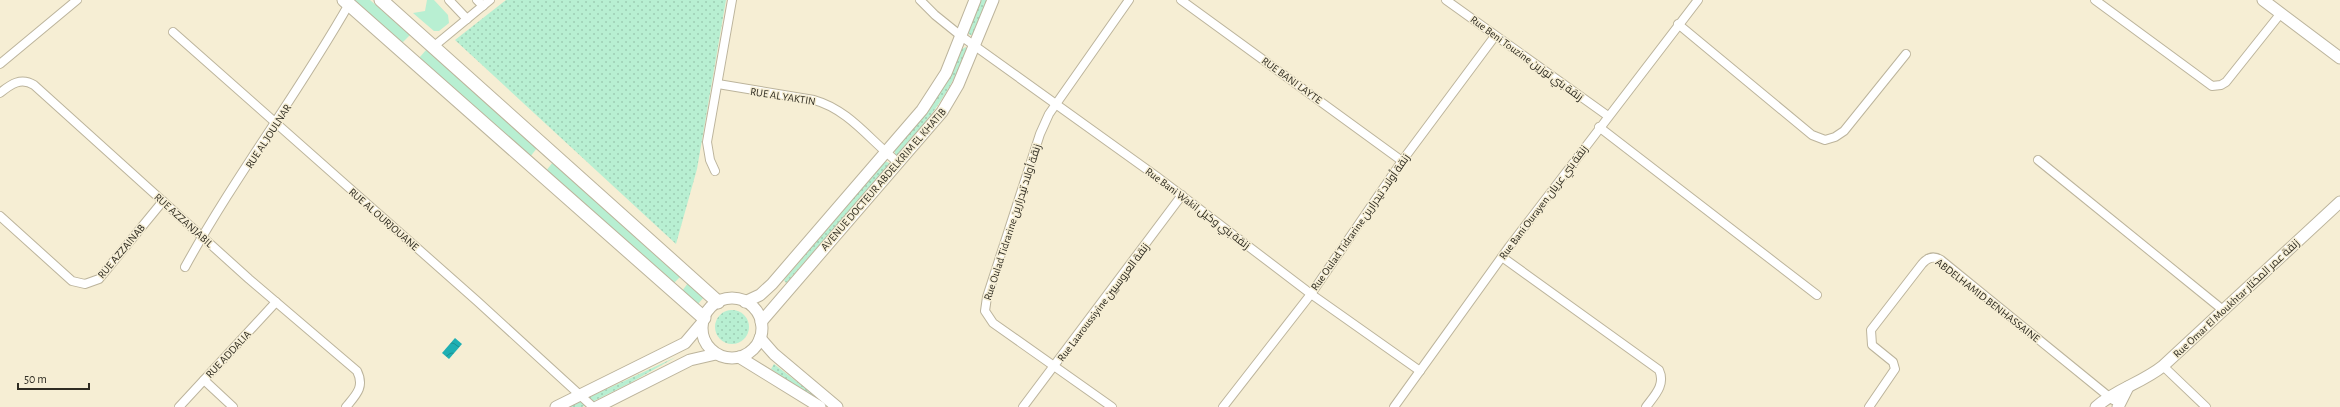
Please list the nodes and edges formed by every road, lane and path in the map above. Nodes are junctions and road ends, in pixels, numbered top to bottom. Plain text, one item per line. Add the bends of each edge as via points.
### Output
1 (77, 0) edge
2 (381, 0) edge
3 (449, 0) edge
4 (490, 0) edge
5 (732, 0) edge
6 (920, 0) edge
7 (975, 0) edge
8 (993, 0) edge
9 (1129, 0) edge
10 (1181, 0) edge
11 (1446, 0) edge
12 (1698, 0) edge
13 (2096, 0) edge
14 (2263, 0) edge
15 (347, 2) edge
16 (480, 3) edge
17 (2281, 13) junction
18 (467, 19) junction
19 (1678, 24) junction
20 (173, 32) dead end
21 (961, 36) junction
22 (1495, 36) junction
23 (975, 46) junction
24 (433, 47) junction
25 (1906, 54) dead end
26 (2340, 58) edge
27 (0, 64) edge
28 (718, 84) junction
29 (0, 93) edge
30 (1055, 103) junction
31 (1608, 116) junction
32 (276, 123) junction
33 (1599, 127) junction
34 (885, 152) junction
35 (2038, 160) dead end
36 (1402, 161) junction
37 (899, 163) junction
38 (715, 171) dead end
39 (1182, 196) junction
40 (163, 201) junction
41 (2340, 202) edge
42 (0, 216) edge
43 (202, 236) junction
44 (1502, 256) junction
45 (185, 267) dead end
46 (1310, 294) junction
47 (1816, 295) dead end
48 (276, 302) junction
49 (718, 302) junction
50 (745, 302) junction
51 (2223, 310) junction
52 (703, 320) junction
53 (761, 322) junction
54 (760, 338) junction
55 (716, 354) junction
56 (739, 357) junction
57 (1056, 366) junction
58 (2163, 366) junction
59 (1420, 371) junction
60 (204, 380) junction
61 (2128, 387) junction
62 (582, 395) junction
63 (2109, 396) junction
64 (179, 407) edge
65 (233, 407) edge
66 (346, 407) edge
67 (556, 407) edge
68 (593, 407) edge
69 (597, 407) edge
70 (820, 407) edge
71 (837, 407) edge
72 (1023, 407) edge
73 (1112, 407) edge
74 (1223, 407) edge
75 (1394, 407) edge
76 (1646, 407) edge
77 (1869, 407) edge
78 (2096, 407) edge
79 (2119, 407) edge
80 (2206, 407) edge

1 - 27 street
2 - 24 main road
3 - 18 street
4 - 16 street
5 - 28 street
6 - 21 street, Rue Bani Wakil زنقة بني وكيل
7 - 21 main road, AVENUE DOCTEUR ABDELKRIM EL KHATIB
8 - 23 main road, AVENUE DOCTEUR ABDELKRIM EL KHATIB
9 - 30 street, Rue Oulad Tidrarine زنقة أولاد تيدرارين
10 - 36 street, RUE BANI LAYTE
11 - 22 street, Rue Beni Touzine زنقة بني توزين
12 - 19 street, Rue Bani Ourayen زنقة بني عريان
13 - 17 street via 2212,86 2226,82
14 - 17 main road
15 - 32 street, RUE AL JOULNAR
15 - 52 main road
16 - 18 street
17 - 26 main road
18 - 24 street
19 - 25 street via 1812,135 1825,140 1830,140 1844,131
19 - 31 street, Rue Bani Ourayen زنقة بني عريان
20 - 32 street, RUE AL OURJOUANE
21 - 23 street, Rue Bani Wakil زنقة بني وكيل
21 - 34 main road, AVENUE DOCTEUR ABDELKRIM EL KHATIB via 936,92
22 - 31 street, Rue Beni Touzine زنقة بني توزين
22 - 36 street, Rue Oulad Tidrarine زنقة أولاد تيدرارين
23 - 30 street, Rue Bani Wakil زنقة بني وكيل
23 - 37 main road, AVENUE DOCTEUR ABDELKRIM EL KHATIB via 948,103
24 - 49 main road
28 - 34 street, RUE AL YAKTIN via 814,100 829,105 842,112
28 - 38 street via 707,142
29 - 40 street, RUE AZZANJABIL via 9,85 22,81 34,85
30 - 39 street, Rue Bani Wakil زنقة بني وكيل
30 - 57 street, Rue Oulad Tidrarine زنقة أولاد تيدرارين via 1040,134 987,297 985,311 993,323
31 - 33 street, Rue Bani Ourayen زنقة بني عريان
32 - 43 street, RUE AL JOULNAR
32 - 62 street, RUE AL OURJOUANE
33 - 44 street, Rue Bani Ourayen زنقة بني عريان
33 - 47 street
34 - 37 street, RUE AL YAKTIN
34 - 50 main road, AVENUE DOCTEUR ABDELKRIM EL KHATIB via 772,284 760,295
35 - 51 street
36 - 46 street, Rue Oulad Tidrarine زنقة أولاد تيدرارين
37 - 53 main road, AVENUE DOCTEUR ABDELKRIM EL KHATIB via 788,287
39 - 46 street, Rue Bani Wakil زنقة بني وكيل
39 - 57 street, Rue Laaroussiyine زنقة العروسيين
40 - 42 street, RUE AZZAINAB via 99,279 85,284 72,281
40 - 43 street, RUE AZZANJABIL
41 - 51 main road, Rue Omar El Moukhtar زنقة عمر المختار
43 - 45 street, RUE AL JOULNAR
43 - 48 street, RUE AZZANJABIL
44 - 59 street, Rue Bani Ourayen زنقة بني عريان
44 - 76 street via 1660,370 1661,385
46 - 59 street, Rue Bani Wakil زنقة بني وكيل
46 - 74 street, Rue Oulad Tidrarine زنقة أولاد تيدرارين
48 - 60 street, RUE ADDALIA
48 - 66 street, RUE AZZANJABIL via 357,371 360,390
49 - 50 main road via 732,299
49 - 52 main road via 709,309
50 - 53 main road via 752,307
51 - 58 main road, Rue Omar El Moukhtar زنقة عمر المختار
52 - 55 main road via 704,340
52 - 62 main road via 698,331 685,343
53 - 54 main road
54 - 56 main road via 752,350
54 - 71 main road via 774,354
55 - 56 main road via 731,358
55 - 69 main road via 690,360
56 - 70 main road
57 - 72 street, Rue Laaroussiyine زنقة العروسيين
57 - 73 street, Rue Oulad Tidrarine زنقة أولاد تيدرارين
58 - 61 main road, Rue Omar El Moukhtar زنقة عمر المختار
58 - 80 street
59 - 75 street, Rue Bani Ourayen زنقة بني عريان
60 - 64 street, RUE ADDALIA
60 - 65 street
61 - 63 main road, Rue Omar El Moukhtar زنقة عمر المختار
61 - 79 main road
62 - 67 main road
62 - 68 street, RUE AL OURJOUANE
63 - 77 street, ABDELHAMID BENHASSAINE via 1934,257 1925,260 1871,330 1872,345 1893,362 1895,369
63 - 78 main road, Rue Omar El Moukhtar زنقة عمر المختار
63 - 79 street, ABDELHAMID BENHASSAINE

